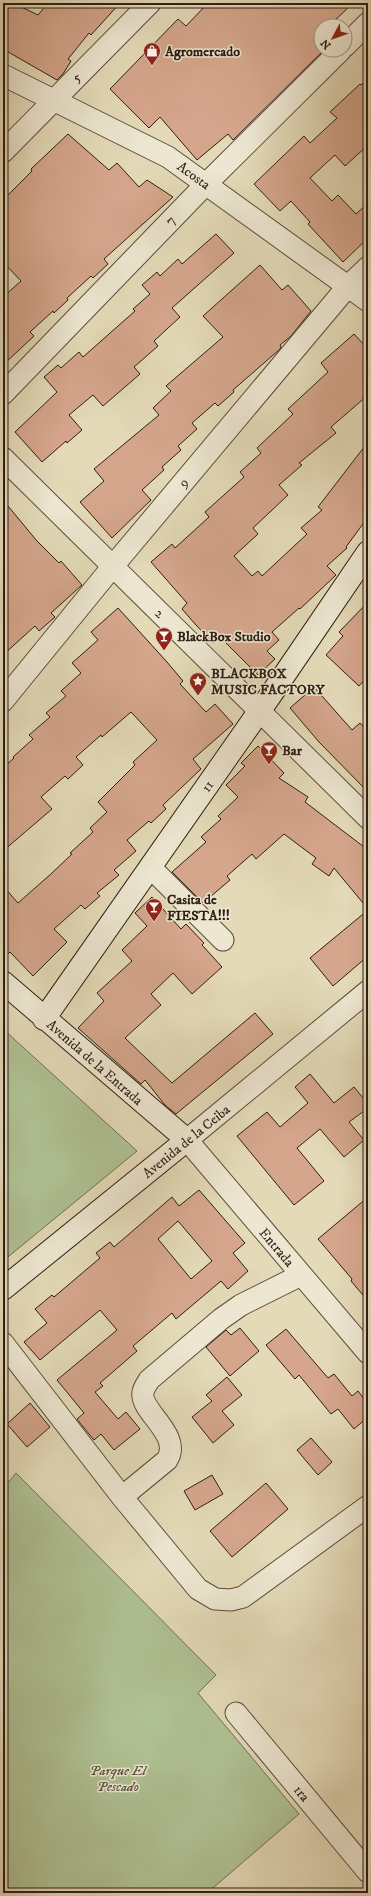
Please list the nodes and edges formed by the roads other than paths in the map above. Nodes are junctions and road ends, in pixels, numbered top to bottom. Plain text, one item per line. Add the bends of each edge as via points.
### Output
1 (150, 3) edge
2 (368, 23) edge
3 (353, 38) edge
4 (333, 58) edge
5 (3, 75) edge
6 (53, 101) junction
7 (3, 152) edge
8 (206, 184) junction
9 (368, 267) edge
10 (348, 286) junction
11 (368, 301) edge
12 (3, 394) edge
13 (3, 458) edge
14 (368, 552) edge
15 (113, 566) junction
16 (3, 701) edge
17 (259, 710) junction
18 (368, 818) edge
19 (150, 867) junction
20 (223, 940) dead end
21 (3, 982) edge
22 (368, 991) edge
23 (44, 1019) junction
24 (187, 1140) junction
25 (301, 1275) junction
26 (3, 1288) edge
27 (3, 1343) edge
28 (368, 1353) edge
29 (122, 1497) junction
30 (368, 1506) edge
31 (236, 1713) dead end
32 (368, 1872) edge

1 - 6 street, 5
2 - 3 street
4 - 8 street, 7
5 - 6 street, Acosta
6 - 7 street, 5
6 - 8 street, Acosta via 168,157
8 - 10 street, Acosta
8 - 12 street, 7
9 - 10 street, 9
10 - 11 street, Acosta
10 - 15 street, 9
13 - 15 street, 2
14 - 17 street, 11
15 - 16 street, 9
15 - 17 street, 2
17 - 18 street, 2
17 - 19 street, 11
19 - 20 street
19 - 23 street, 11
21 - 23 street, Avenida de la Entrada
22 - 24 street, Avenida de la Ceiba
23 - 24 street, Avenida de la Entrada
24 - 25 street, Entrada
24 - 26 street, Avenida de la Ceiba
25 - 28 street, Entrada
25 - 29 street via 246,1302 228,1314 149,1380 143,1393 144,1401 162,1426 169,1441 170,1455
27 - 29 street
29 - 30 street via 198,1589 215,1598 231,1600 243,1597
31 - 32 street, 1ra

